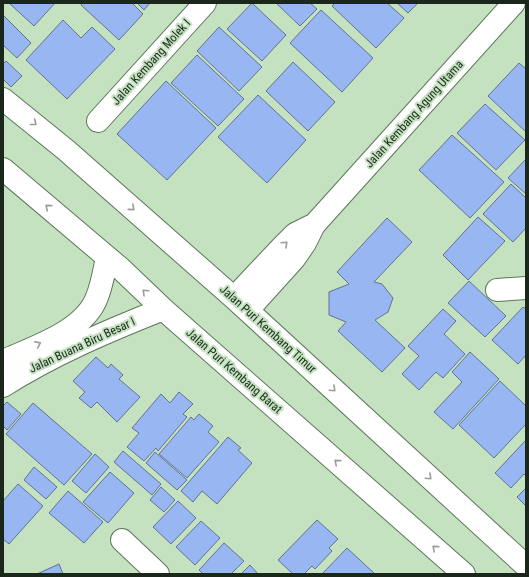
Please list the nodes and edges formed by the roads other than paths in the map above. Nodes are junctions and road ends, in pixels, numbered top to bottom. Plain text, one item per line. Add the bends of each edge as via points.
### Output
1 (204, 3) edge
2 (514, 3) edge
3 (3, 100) edge
4 (98, 121) dead end
5 (3, 169) edge
6 (107, 258) junction
7 (526, 288) edge
8 (497, 290) dead end
9 (241, 304) junction
10 (163, 309) junction
11 (3, 361) edge
12 (3, 386) edge
13 (122, 540) dead end
14 (526, 566) edge
15 (158, 574) edge
16 (464, 574) edge

1 - 4 street, Jalan Kembang Molek I
2 - 9 street, Jalan Kembang Agung Utama via 314,224 295,234
3 -> 9 street, Jalan Puri Kembang Timur via 66,150
6 -> 5 street, Jalan Puri Kembang Barat
10 -> 6 street, Jalan Puri Kembang Barat
11 -> 6 street, Jalan Buana Biru Besar I via 71,329 87,315 97,297
7 - 8 street
9 -> 14 street, Jalan Puri Kembang Timur
10 - 12 street, Jalan Buana Biru Besar I via 120,326 30,369
16 -> 10 street, Jalan Puri Kembang Barat
13 - 15 street

